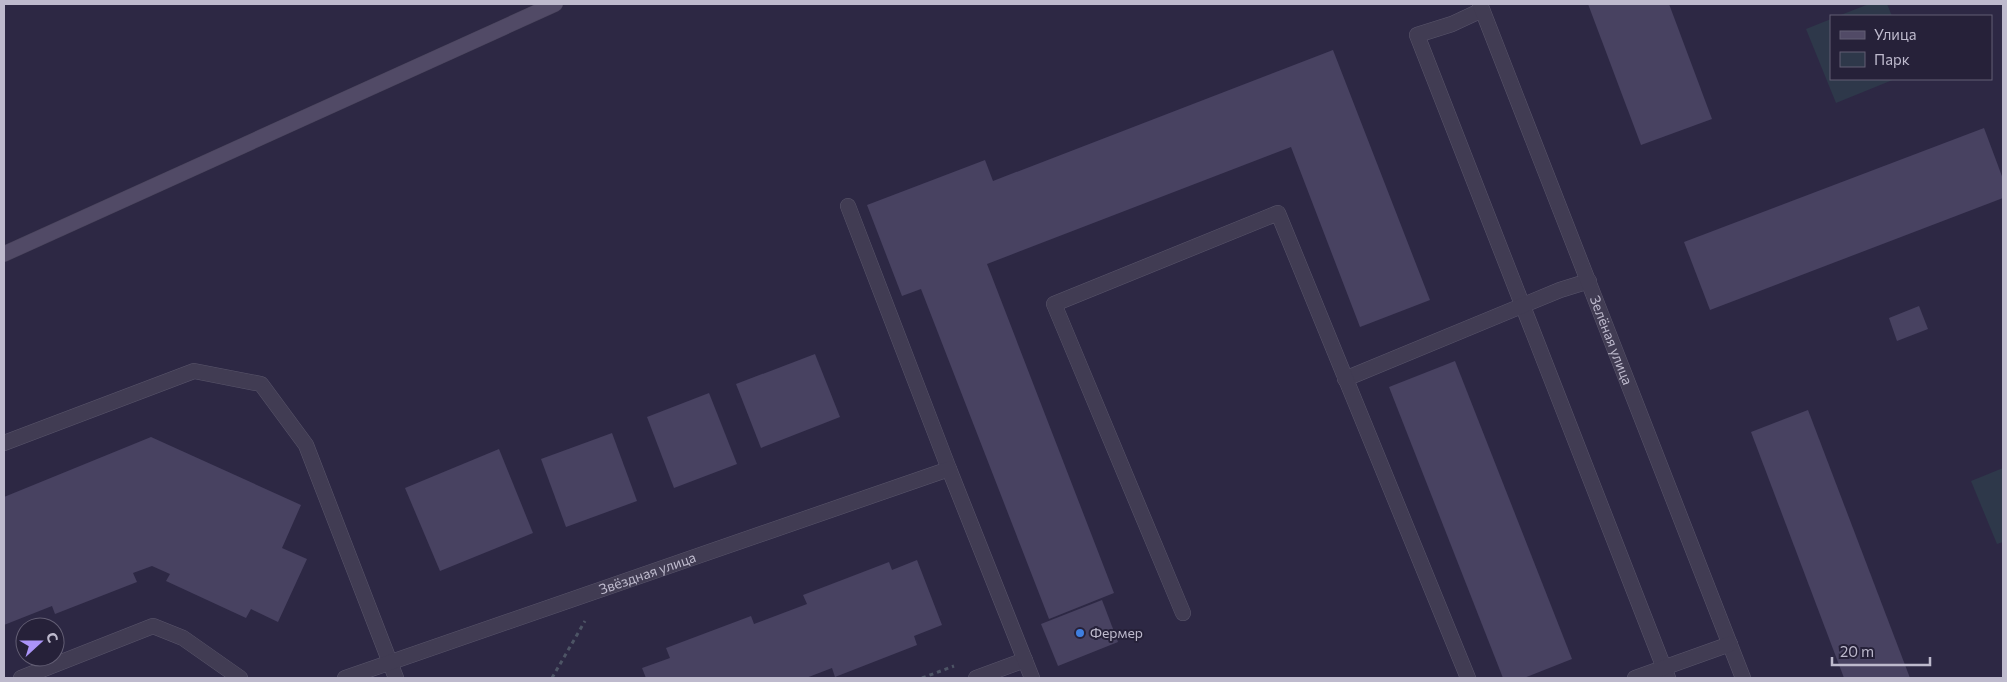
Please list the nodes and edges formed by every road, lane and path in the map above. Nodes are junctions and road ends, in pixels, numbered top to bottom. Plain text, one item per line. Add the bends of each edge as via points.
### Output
1 (555, 4) edge
2 (1481, 7) edge
3 (848, 206) dead end
4 (4, 254) edge
5 (1589, 281) junction
6 (1522, 306) junction
7 (1345, 379) junction
8 (4, 443) edge
9 (949, 469) junction
10 (604, 588) junction
11 (1183, 613) dead end
12 (1730, 644) junction
13 (1025, 660) junction
14 (390, 661) junction
15 (1666, 673) edge
16 (22, 678) edge
17 (240, 678) edge
18 (345, 678) edge
19 (396, 678) edge
20 (552, 678) edge
21 (976, 678) edge
22 (1032, 678) edge
23 (1468, 678) edge
24 (1635, 678) edge
25 (1744, 678) edge

1 - 4 main road
2 - 5 street, Зелёная улица
2 - 6 street via 1452,24 1417,35
3 - 9 street
5 - 6 street
5 - 12 street, Зелёная улица
6 - 7 street
6 - 15 street
7 - 11 street via 1278,214 1054,304
7 - 23 street
8 - 14 street via 194,371 261,384 306,445
9 - 10 street, Звёздная улица
9 - 13 street
10 - 14 street, Звёздная улица
10 - 20 path
12 - 15 street
12 - 25 street, Зелёная улица
13 - 21 street
13 - 22 street
14 - 18 street, Звёздная улица
14 - 19 street
15 - 24 street
16 - 17 street via 153,626 183,638

